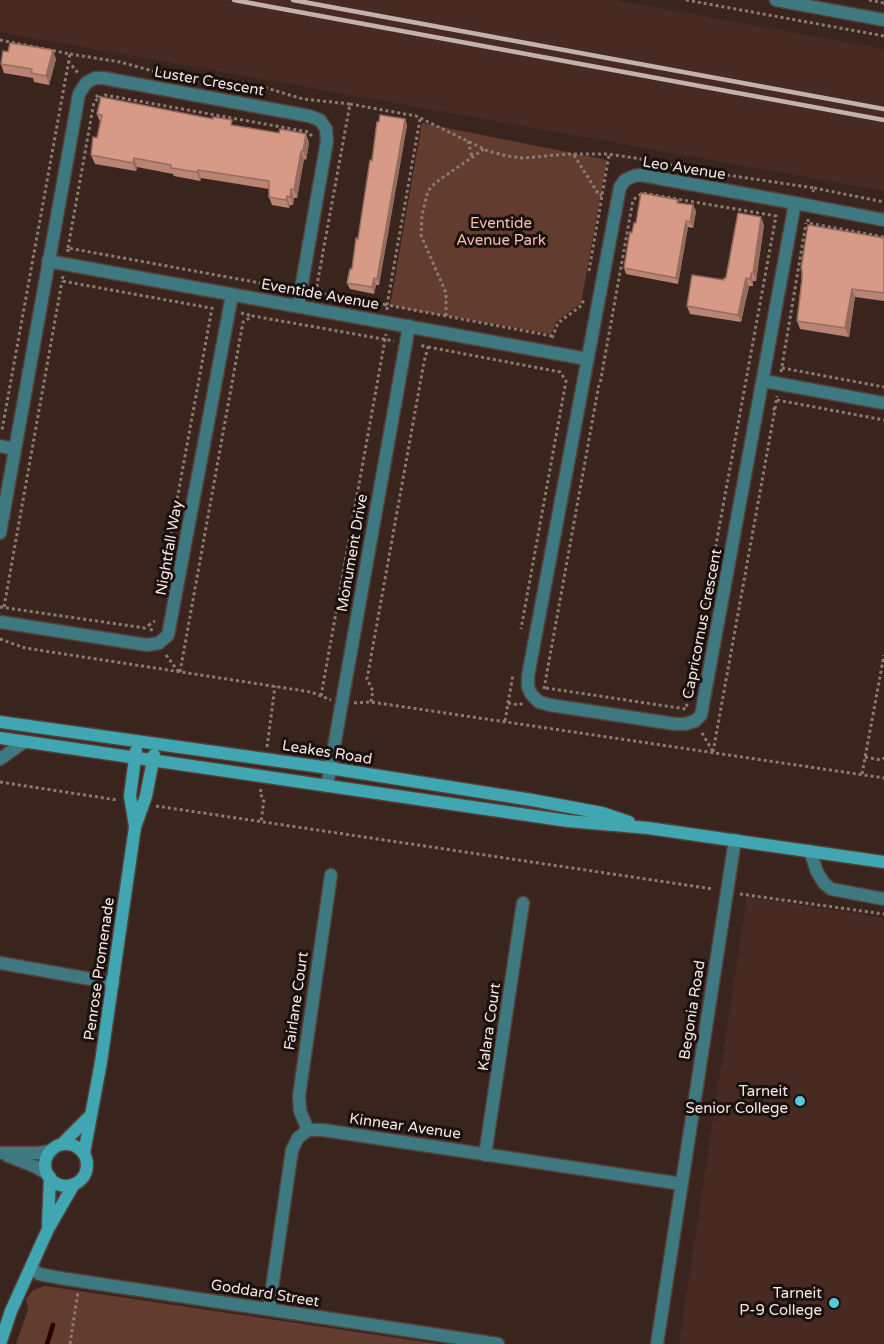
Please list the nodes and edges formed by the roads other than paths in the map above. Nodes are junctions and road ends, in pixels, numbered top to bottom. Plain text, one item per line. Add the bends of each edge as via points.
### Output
1 (776, 0) edge
2 (884, 20) edge
3 (795, 203) junction
4 (884, 220) edge
5 (48, 261) junction
6 (232, 295) junction
7 (298, 306) junction
8 (409, 326) junction
9 (587, 359) junction
10 (764, 381) junction
11 (884, 403) edge
12 (0, 446) edge
13 (15, 449) junction
14 (0, 533) edge
15 (0, 622) edge
16 (0, 722) edge
17 (0, 738) edge
18 (24, 742) junction
19 (138, 742) junction
20 (156, 745) junction
21 (135, 758) junction
22 (0, 759) edge
23 (153, 760) junction
24 (329, 768) junction
25 (327, 786) junction
26 (137, 803) junction
27 (648, 828) junction
28 (735, 840) junction
29 (810, 851) junction
30 (884, 862) edge
31 (331, 875) dead end
32 (884, 899) edge
33 (523, 903) dead end
34 (0, 963) edge
35 (113, 982) junction
36 (90, 1115) junction
37 (308, 1130) junction
38 (57, 1147) junction
39 (1, 1153) edge
40 (84, 1153) junction
41 (485, 1155) junction
42 (49, 1175) junction
43 (74, 1184) junction
44 (682, 1184) junction
45 (48, 1229) junction
46 (31, 1268) junction
47 (269, 1309) junction
48 (0, 1343) edge
49 (498, 1344) edge
50 (657, 1344) edge

1 - 2 street
3 - 4 street, Leo Avenue
3 - 9 street, Leo Avenue via 641,176 625,180 617,197
3 - 10 street, Capricornus Crescent
5 - 6 street, Eventide Avenue
5 - 7 street, Luster Crescent via 79,94 91,80 103,78 309,116 323,124 327,141
5 - 13 street
6 - 7 street, Eventide Avenue
6 - 15 street, Nightfall Way via 168,635 159,643 147,645
7 - 8 street, Eventide Avenue
8 - 9 street, Eventide Avenue
8 - 24 street, Monument Drive
9 - 10 street, Capricornus Crescent via 528,687 545,704 675,724 695,721 701,715
10 - 11 street
12 - 13 street
13 - 14 street
16 - 19 main road, Leakes Road
17 - 18 main road, Leakes Road
18 - 21 main road, Leakes Road
18 - 22 street
19 - 20 main road, Leakes Road
19 - 21 main road, Penrose Promenade
20 - 23 main road, Penrose Promenade
20 - 24 main road, Leakes Road
21 - 23 main road, Leakes Road
21 - 26 main road, Penrose Promenade via 130,796
23 - 25 main road, Leakes Road
23 - 26 main road, Penrose Promenade
24 - 25 street, Monument Drive
24 - 27 main road, Leakes Road via 552,803
25 - 27 main road, Leakes Road via 568,821
26 - 35 main road, Penrose Promenade
27 - 28 main road, Leakes Road
28 - 29 main road, Leakes Road
28 - 44 street, Begonia Road
29 - 30 main road, Leakes Road
29 - 32 street via 817,872 831,889
31 - 37 street, Fairlane Court via 299,1096
33 - 41 street, Kalara Court
34 - 35 street
35 - 36 main road, Penrose Promenade
36 - 38 main road, Penrose Promenade via 69,1140
36 - 40 main road, Penrose Promenade
37 - 41 street, Kinnear Avenue
37 - 47 street via 292,1150
38 - 39 street via 38,1153
38 - 40 main road via 72,1145
38 - 42 main road via 46,1162
39 - 42 street
40 - 43 main road via 86,1171
41 - 44 street, Kinnear Avenue
42 - 43 main road via 63,1185
42 - 45 main road
43 - 45 main road
44 - 50 street
45 - 46 main road
46 - 47 street, Goddard Street via 39,1274 60,1278
46 - 48 main road
47 - 49 street, Goddard Street

